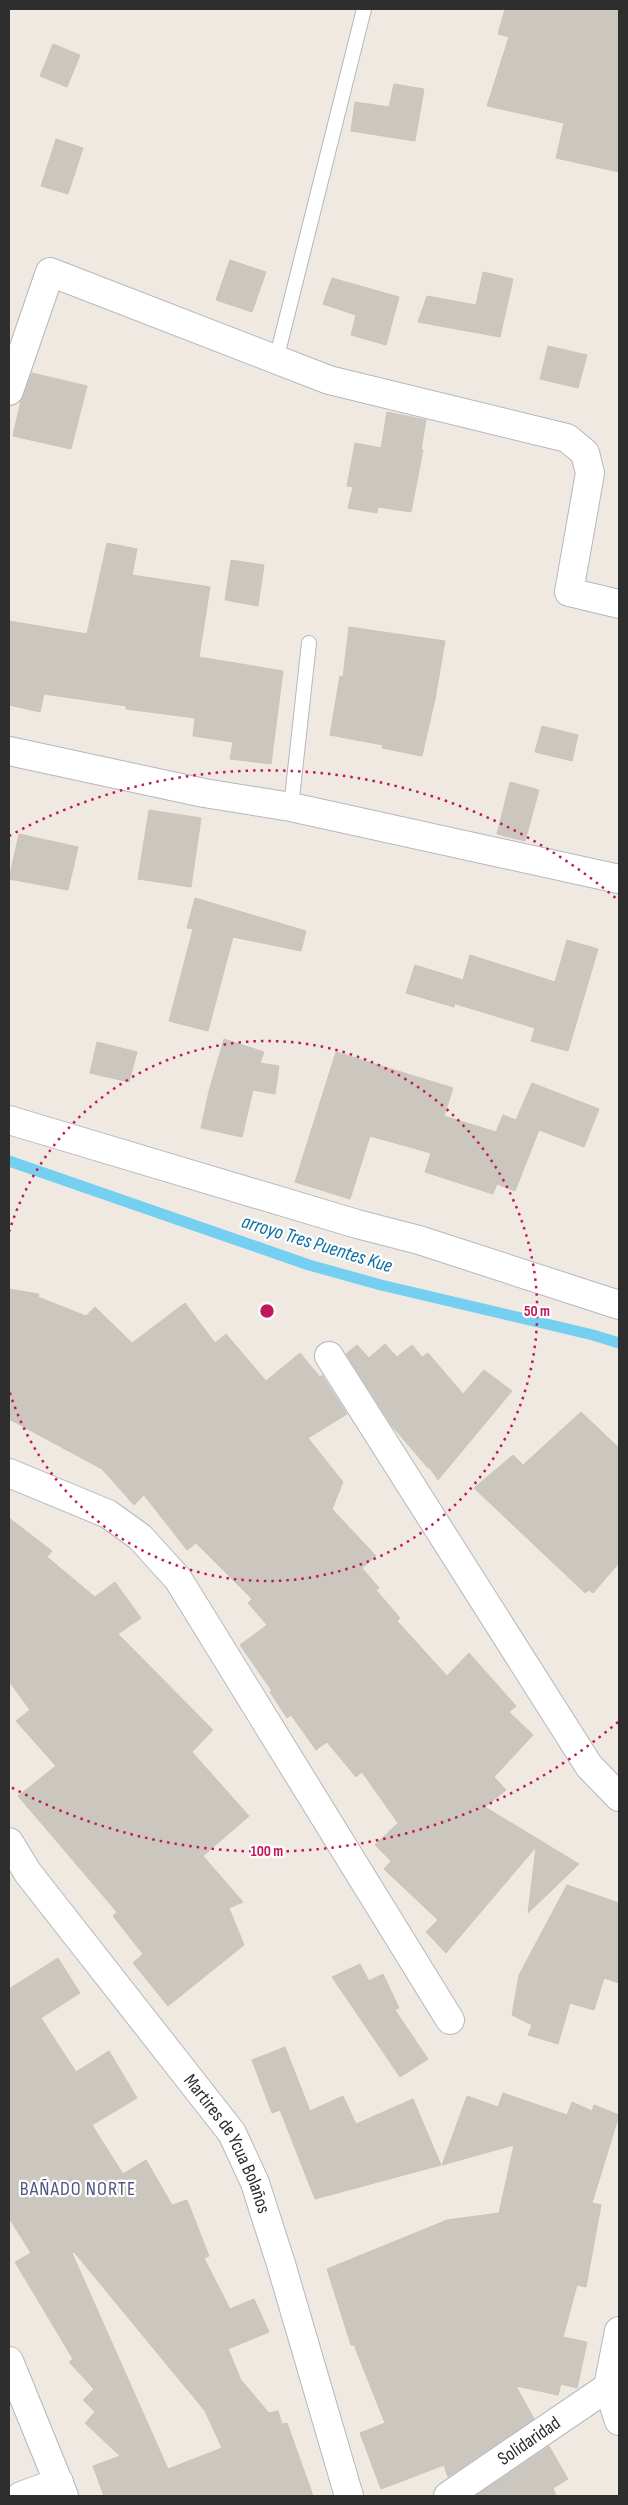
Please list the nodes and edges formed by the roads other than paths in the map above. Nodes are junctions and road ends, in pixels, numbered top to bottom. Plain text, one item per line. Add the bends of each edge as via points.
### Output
1 (364, 9) edge
2 (276, 360) junction
3 (9, 391) edge
4 (619, 604) edge
5 (309, 643) dead end
6 (9, 751) edge
7 (291, 807) junction
8 (619, 879) edge
9 (9, 1120) edge
10 (619, 1305) edge
11 (329, 1356) dead end
12 (9, 1473) edge
13 (619, 1797) edge
14 (9, 1842) edge
15 (450, 2020) dead end
16 (619, 2330) edge
17 (9, 2361) edge
18 (608, 2387) junction
19 (619, 2421) edge
20 (61, 2489) edge
21 (22, 2496) edge
22 (349, 2496) edge
23 (448, 2496) edge

1 - 2 lane
2 - 3 street via 50,272
2 - 4 street via 329,380 567,438 585,453 590,473 569,592
5 - 7 lane
6 - 7 street via 204,793
7 - 8 street
9 - 10 street via 419,1240
11 - 13 street via 589,1766
12 - 15 street via 108,1514 140,1537 178,1579
14 - 22 street, Martires de Ycua Bolaños via 28,1873 232,2133 255,2183
16 - 18 street
17 - 20 street
18 - 19 street
18 - 23 street, Solidaridad
20 - 21 street

